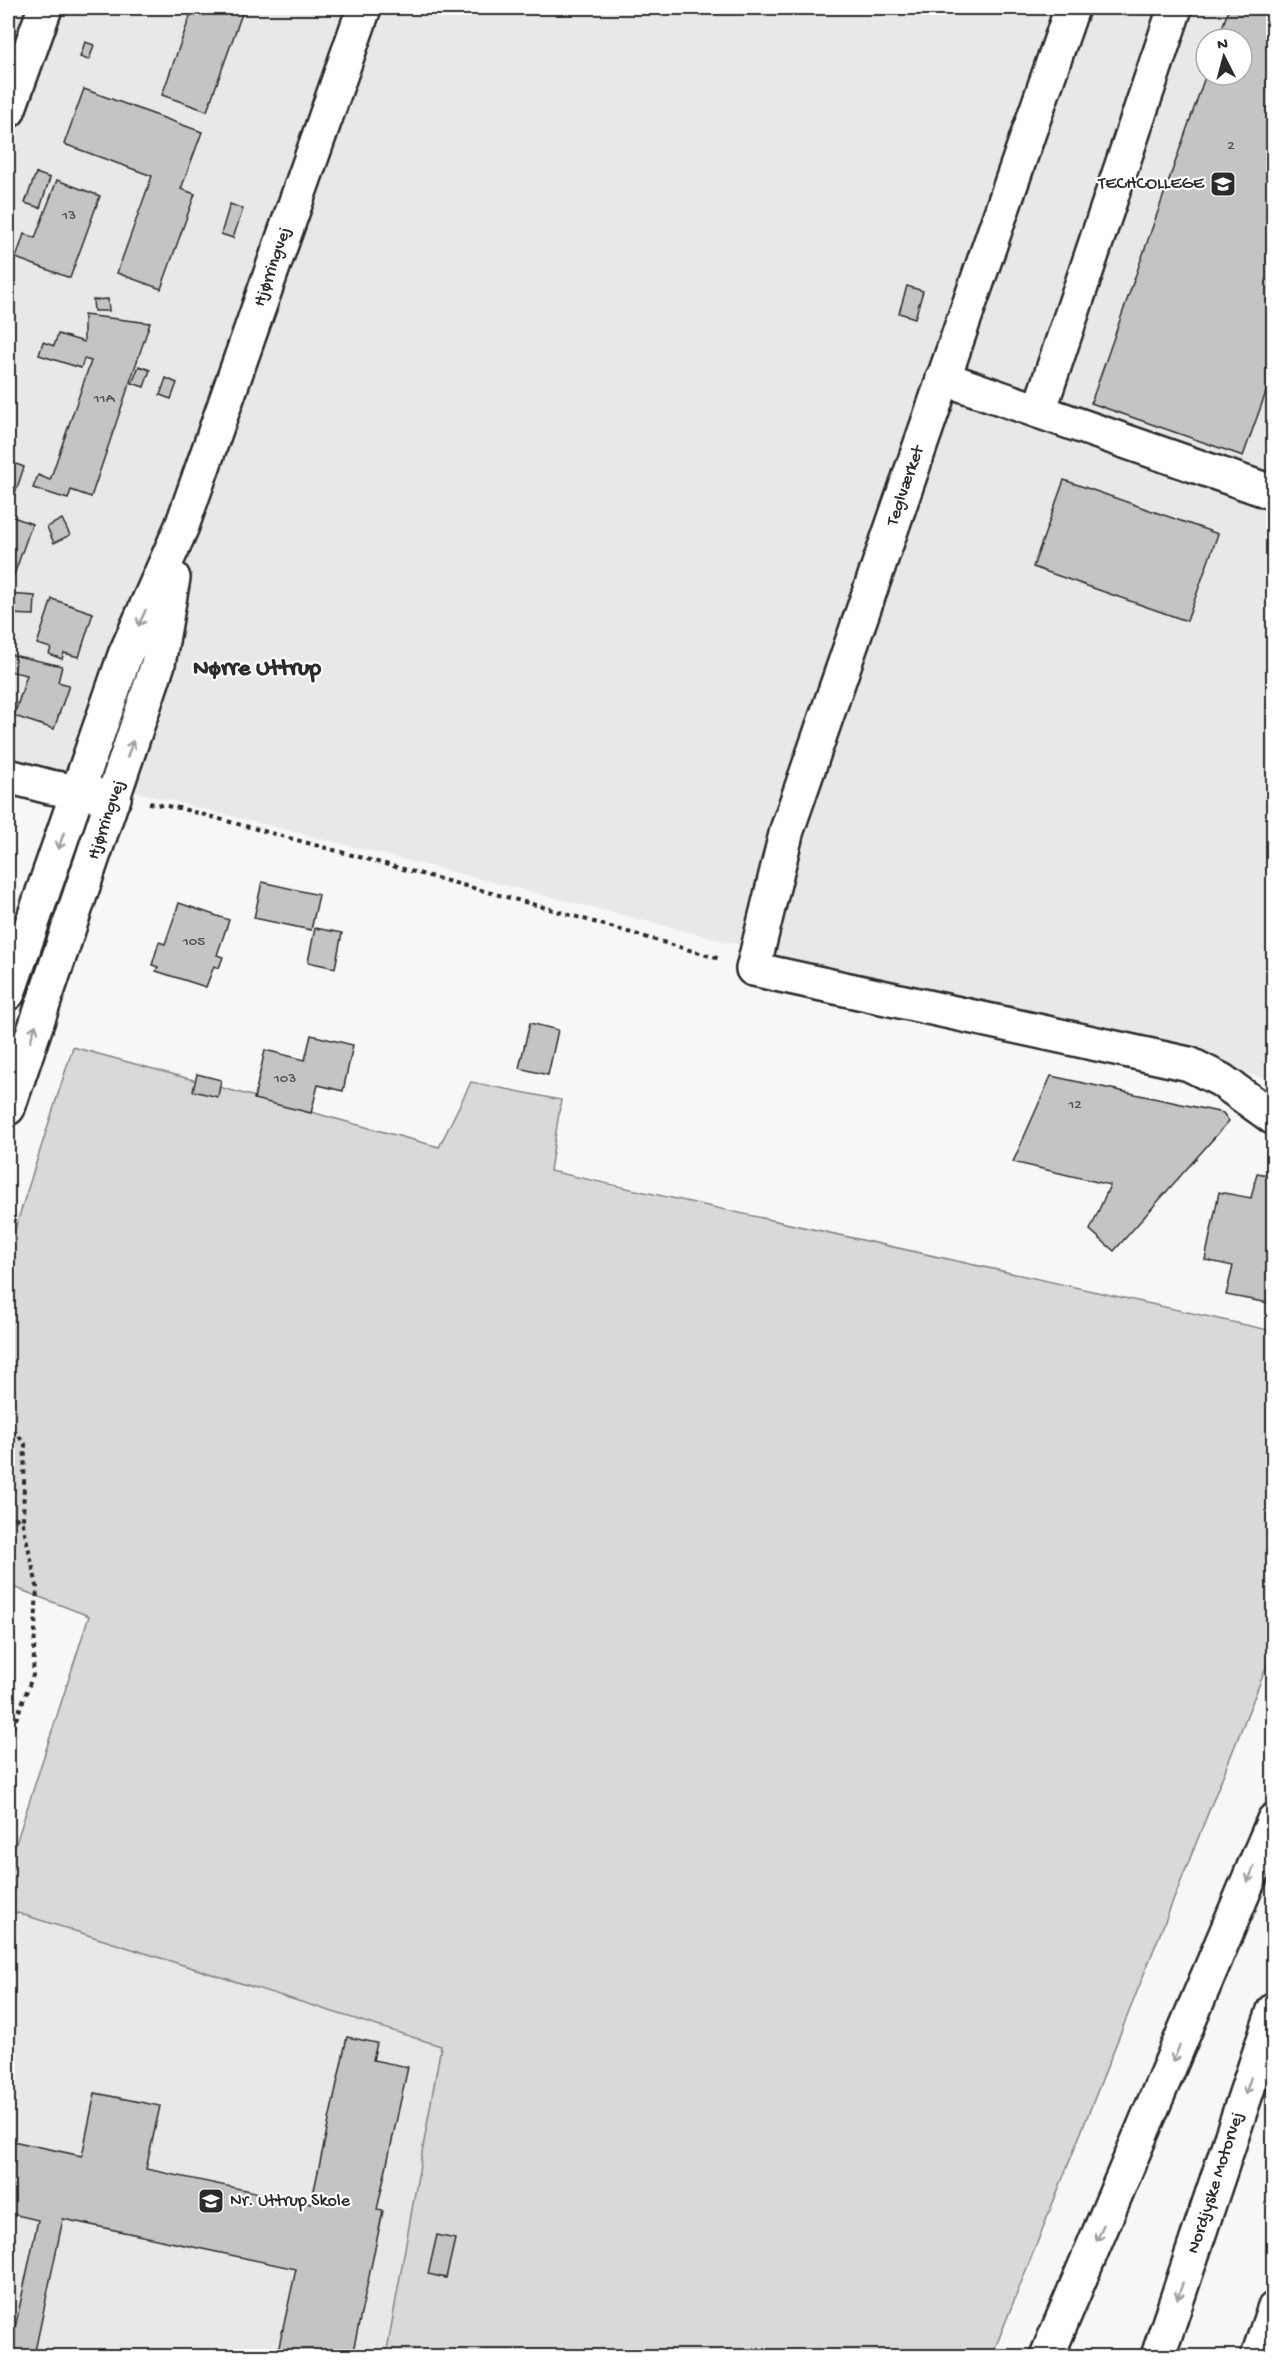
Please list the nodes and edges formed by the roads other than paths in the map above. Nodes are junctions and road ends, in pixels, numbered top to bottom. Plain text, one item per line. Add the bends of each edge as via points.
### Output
1 (45, 8) edge
2 (364, 8) edge
3 (1072, 8) edge
4 (1174, 8) edge
5 (9, 103) edge
6 (944, 378) junction
7 (1039, 411) junction
8 (1274, 493) edge
9 (182, 526) junction
10 (8, 776) edge
11 (78, 792) junction
12 (114, 798) junction
13 (8, 993) edge
14 (8, 1108) edge
15 (1274, 1118) edge
16 (1274, 1820) edge
17 (1274, 2010) edge
18 (1274, 2309) edge
19 (1047, 2356) edge
20 (1158, 2356) edge
21 (1258, 2356) edge

1 - 5 main road
2 - 9 main road, Hjørringvej
3 - 6 main road, Teglværket
4 - 7 main road
6 - 7 main road
6 - 15 main road, Teglværket via 787,830 753,969 1189,1064 1221,1080
7 - 8 main road
9 -> 11 main road, Hjørringvej via 125,655
12 -> 9 main road, Hjørringvej via 158,664
10 - 11 main road
11 - 12 main road
11 -> 13 main road, Hjørringvej
14 -> 12 main road, Hjørringvej
16 -> 19 main road
17 -> 20 main road, Nordjyske Motorvej
18 - 21 main road

